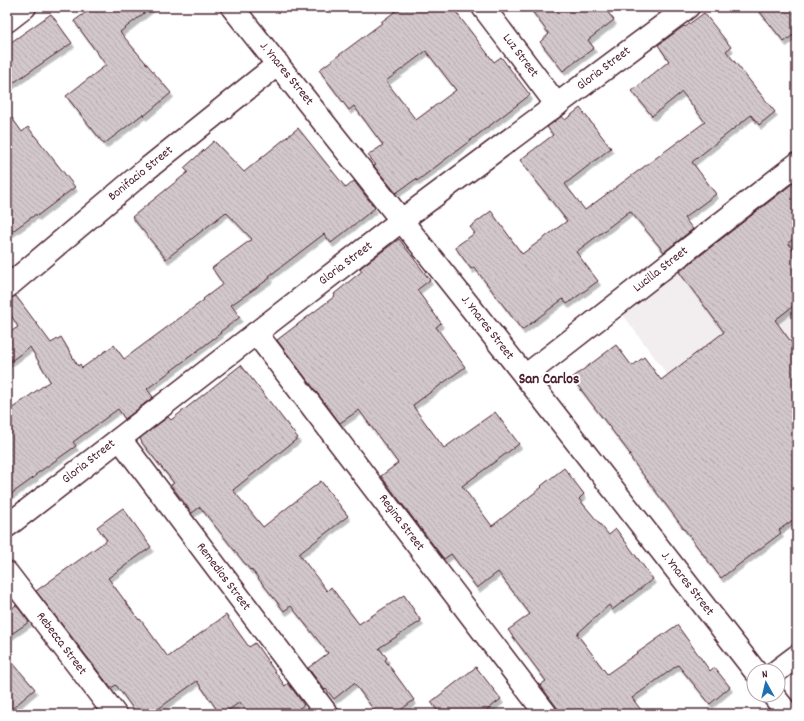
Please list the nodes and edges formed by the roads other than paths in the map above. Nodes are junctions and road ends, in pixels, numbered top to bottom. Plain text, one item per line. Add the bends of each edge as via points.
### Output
1 (25, 7) edge
2 (232, 7) edge
3 (483, 7) edge
4 (688, 7) edge
5 (7, 21) edge
6 (278, 64) junction
7 (557, 105) junction
8 (797, 164) edge
9 (402, 220) junction
10 (7, 287) edge
11 (256, 332) junction
12 (525, 376) junction
13 (120, 439) junction
14 (7, 526) edge
15 (7, 573) edge
16 (797, 656) edge
17 (749, 663) edge
18 (786, 664) edge
19 (779, 703) edge
20 (115, 714) edge
21 (327, 714) edge
22 (546, 714) edge
23 (788, 714) edge

1 - 5 street
2 - 6 street, J. Ynares Street
3 - 7 street, Luz Street
4 - 7 street, Gloria Street
6 - 9 street, J. Ynares Street
6 - 10 street, Bonifacio Street via 142,173
7 - 9 street, Gloria Street
8 - 12 street, Lucilla Street
9 - 11 street, Gloria Street
9 - 12 street, J. Ynares Street
11 - 13 street, Gloria Street
11 - 22 street, Regina Street
12 - 17 street, J. Ynares Street
13 - 14 street, Gloria Street
13 - 21 street, Remedios Street
15 - 20 street, Rebecca Street
16 - 18 street
19 - 23 street

